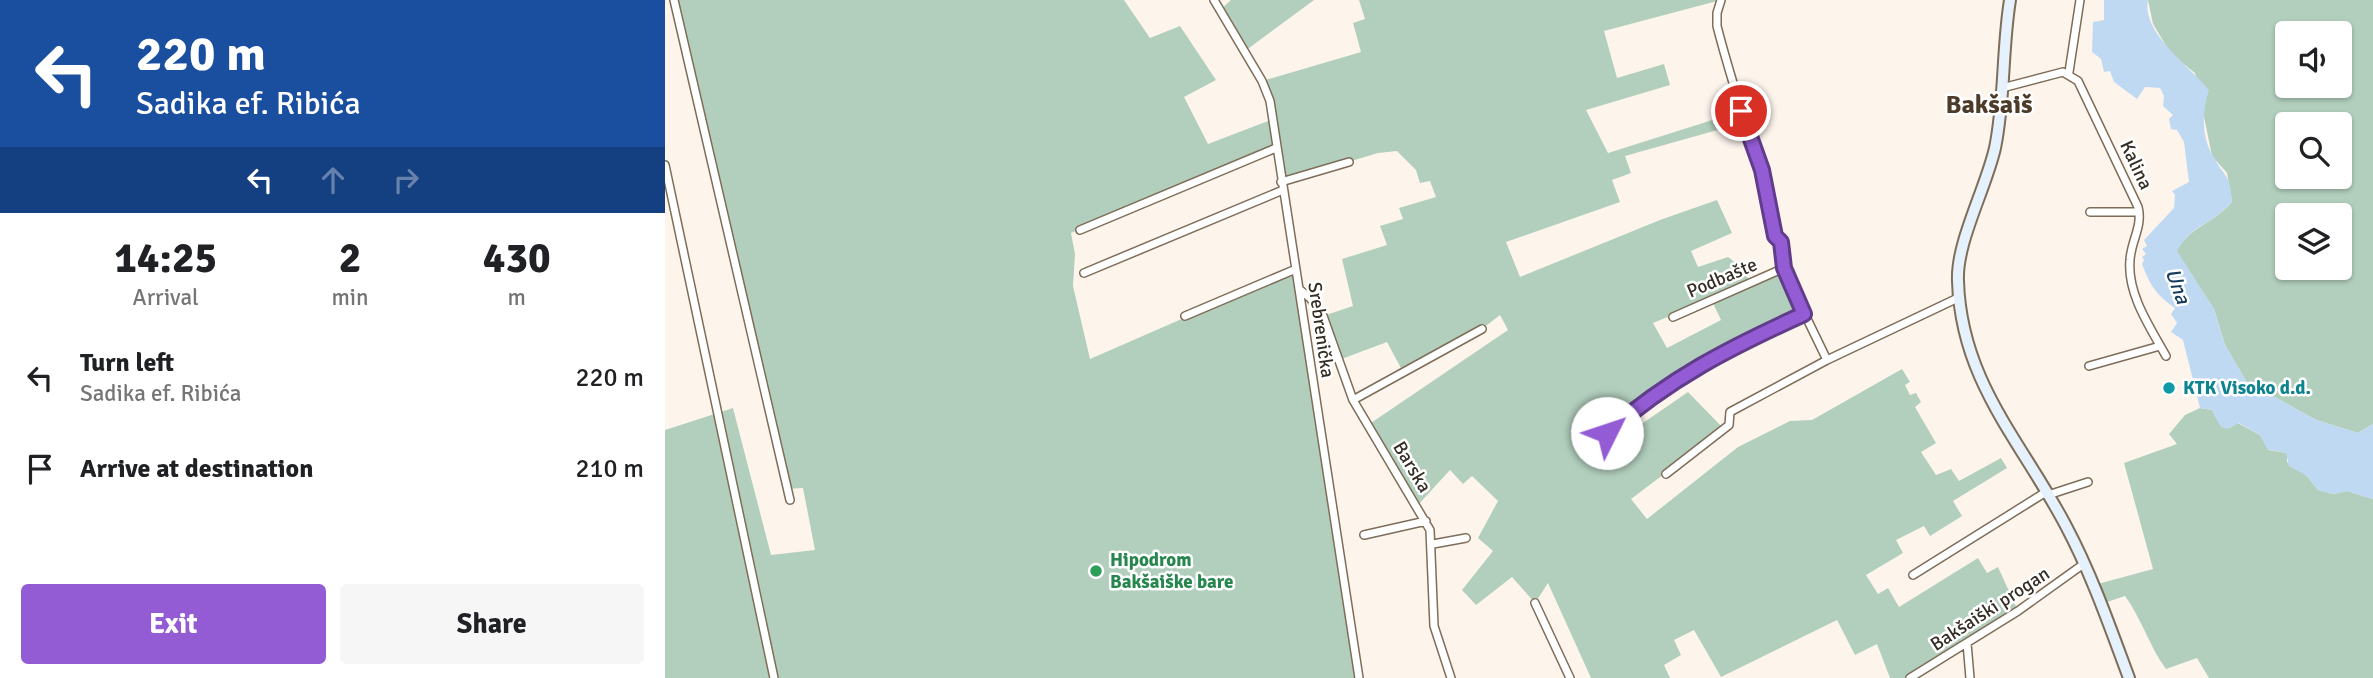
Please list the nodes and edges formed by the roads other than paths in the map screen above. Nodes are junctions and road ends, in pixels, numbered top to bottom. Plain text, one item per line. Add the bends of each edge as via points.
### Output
1 (674, 0) edge
2 (1214, 0) edge
3 (2010, 0) edge
4 (2080, 0) edge
5 (1723, 1) edge
6 (2069, 72) junction
7 (2003, 88) junction
8 (1276, 148) junction
9 (1349, 162) dead end
10 (665, 165) edge
11 (1282, 186) junction
12 (2090, 212) dead end
13 (2139, 212) junction
14 (1080, 230) dead end
15 (1784, 268) junction
16 (1296, 269) junction
17 (1084, 273) dead end
18 (1299, 289) junction
19 (1960, 297) junction
20 (1804, 314) junction
21 (1185, 316) dead end
22 (1673, 317) dead end
23 (1482, 329) dead end
24 (2160, 346) junction
25 (1825, 356) junction
26 (2166, 356) dead end
27 (2089, 366) dead end
28 (1353, 400) junction
29 (1607, 433) dead end
30 (1666, 474) dead end
31 (2088, 482) dead end
32 (2047, 494) junction
33 (790, 500) dead end
34 (1426, 521) junction
35 (1364, 535) dead end
36 (1466, 538) dead end
37 (1433, 544) junction
38 (2085, 563) junction
39 (1913, 575) dead end
40 (1535, 603) dead end
41 (1967, 643) junction
42 (774, 678) edge
43 (1359, 678) edge
44 (1451, 678) edge
45 (1570, 678) edge
46 (1910, 678) edge
47 (1970, 678) edge
48 (2129, 678) edge

1 - 33 street
2 - 8 street, Srebrenička via 1262,81 1270,101
3 - 7 street
4 - 6 street
5 - 15 street via 1717,26 1762,170
6 - 7 street
6 - 13 street, Kalina via 2090,104
7 - 19 street via 1995,147 1959,260
8 - 11 street, Srebrenička
8 - 14 street
9 - 11 street
10 - 42 street
11 - 16 street, Srebrenička
11 - 17 street
12 - 13 street
13 - 24 street, Kalina via 2130,278
15 - 20 street
15 - 22 street, Podbašte
16 - 18 street, Srebrenička
16 - 21 street
18 - 28 street, Barska via 1323,316
18 - 43 street, Srebrenička
19 - 25 street
19 - 32 street via 1972,357 1985,393
20 - 25 street
20 - 29 street via 1699,365 1644,401
23 - 28 street
24 - 26 street, Kalina
24 - 27 street
25 - 30 street via 1730,412 1729,425
28 - 34 street, Barska
31 - 32 street
32 - 38 street
32 - 39 street
34 - 35 street
34 - 37 street, Barska
36 - 37 street
37 - 44 street, Barska via 1434,626
38 - 41 street, Bakšaiški progan
38 - 48 street
40 - 45 street
41 - 46 street, Bakšaiški progan
41 - 47 street

